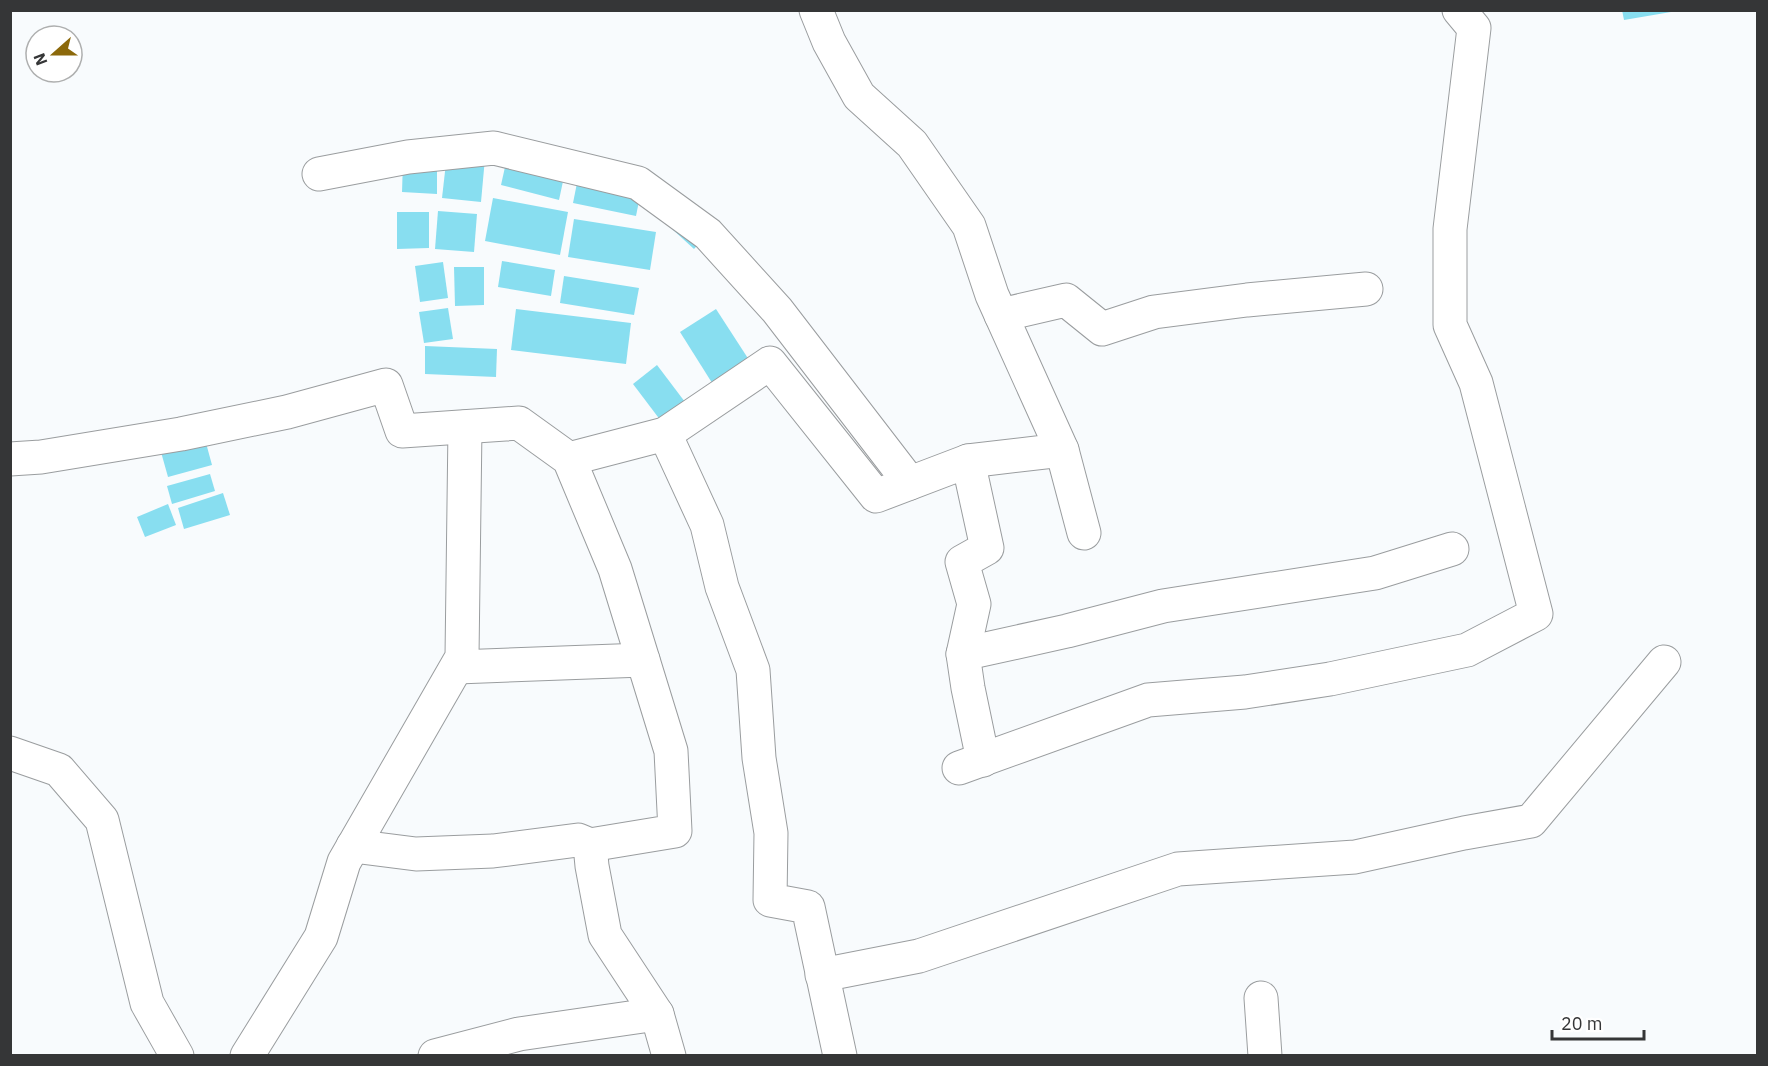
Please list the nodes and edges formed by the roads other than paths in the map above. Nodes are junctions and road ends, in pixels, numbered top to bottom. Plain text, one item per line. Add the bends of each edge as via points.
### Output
1 (816, 10) edge
2 (1459, 10) edge
3 (319, 174) dead end
4 (1366, 289) dead end
5 (1001, 315) junction
6 (465, 427) junction
7 (665, 434) junction
8 (1062, 450) junction
9 (10, 459) edge
10 (569, 459) junction
11 (968, 461) junction
12 (909, 483) junction
13 (1084, 533) dead end
14 (1452, 549) dead end
15 (963, 654) junction
16 (643, 660) junction
17 (1664, 662) dead end
18 (457, 667) junction
19 (10, 753) edge
20 (590, 845) junction
21 (353, 846) junction
22 (822, 975) junction
23 (1261, 998) dead end
24 (657, 1014) junction
25 (177, 1056) edge
26 (247, 1056) edge
27 (435, 1056) edge
28 (669, 1056) edge
29 (840, 1056) edge
30 (1265, 1056) edge

1 - 5 street via 859,96 912,144 969,226
2 - 15 street via 1474,28 1450,229 1450,325 1476,383 1536,614 1467,650 1330,679 1245,692 1148,700 971,764
3 - 12 street via 408,157 494,148 638,183 708,234 777,310
4 - 5 street via 1154,312 1102,329 1066,300
5 - 8 street
6 - 9 street via 402,430 386,385 287,412 202,429
6 - 10 street via 519,423
6 - 18 street via 462,657
7 - 10 street
7 - 12 street via 770,363 876,496
7 - 22 street via 707,525 722,588 753,670 759,758 771,833 770,900 808,907
8 - 11 street
8 - 13 street
10 - 16 street via 615,569
11 - 12 street
11 - 15 street via 987,548 962,562 974,604
14 - 15 street via 1375,573 1163,606
16 - 18 street
16 - 20 street via 671,751 675,831
17 - 22 street via 1531,821 1355,857 1178,869 919,956
18 - 21 street
19 - 25 street via 59,770 102,820 147,1003
20 - 21 street via 578,840 493,851 416,854
20 - 24 street via 605,935
21 - 26 street via 344,862 321,937
22 - 29 street
23 - 30 street
24 - 27 street via 519,1034
24 - 28 street

